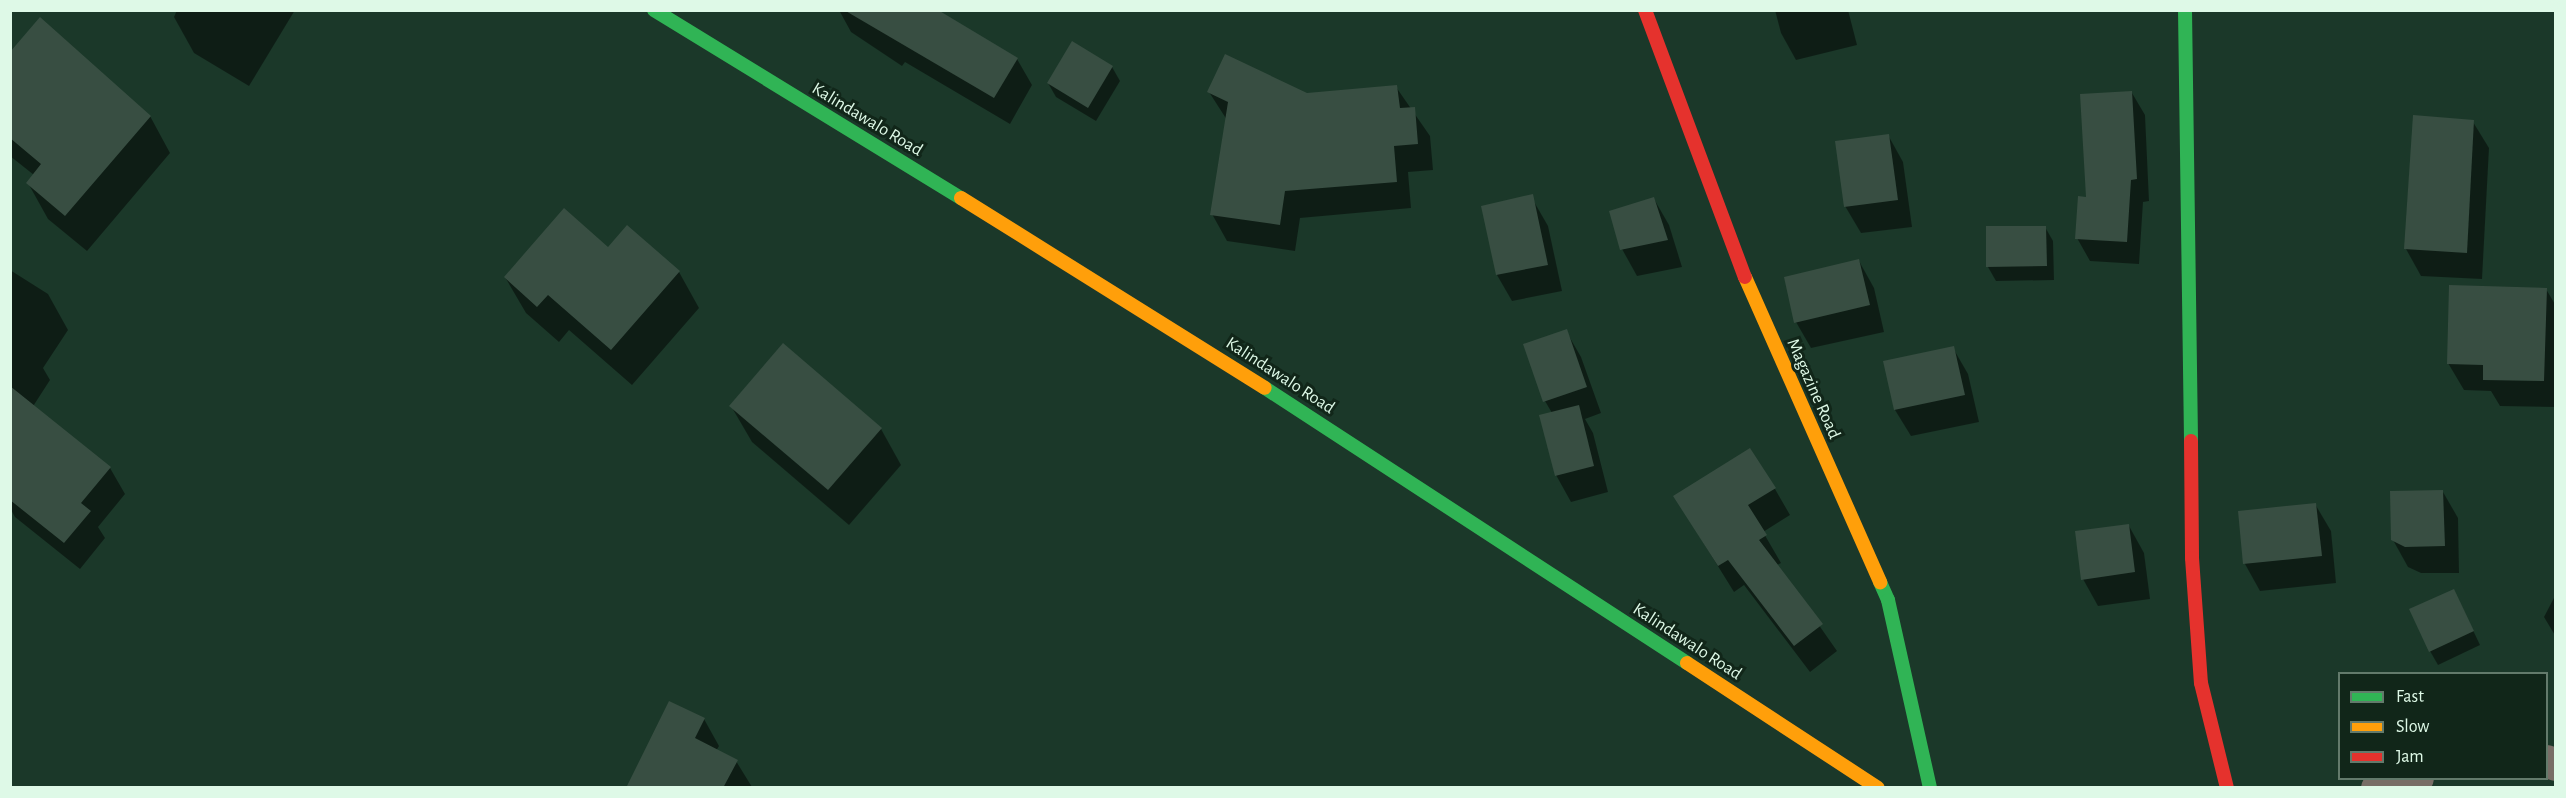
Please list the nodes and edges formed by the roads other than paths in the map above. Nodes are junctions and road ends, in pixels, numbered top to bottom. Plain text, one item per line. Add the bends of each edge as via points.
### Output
1 (654, 10) edge
2 (1645, 10) edge
3 (2185, 10) edge
4 (2409, 780) edge
5 (1878, 788) edge
6 (1930, 788) edge
7 (2227, 788) edge
8 (2377, 788) edge

1 - 5 street, Kalindawalo Road via 1167,324
2 - 6 street, Magazine Road via 1732,249 1887,600
3 - 7 street via 2192,558 2201,683
4 - 8 street

